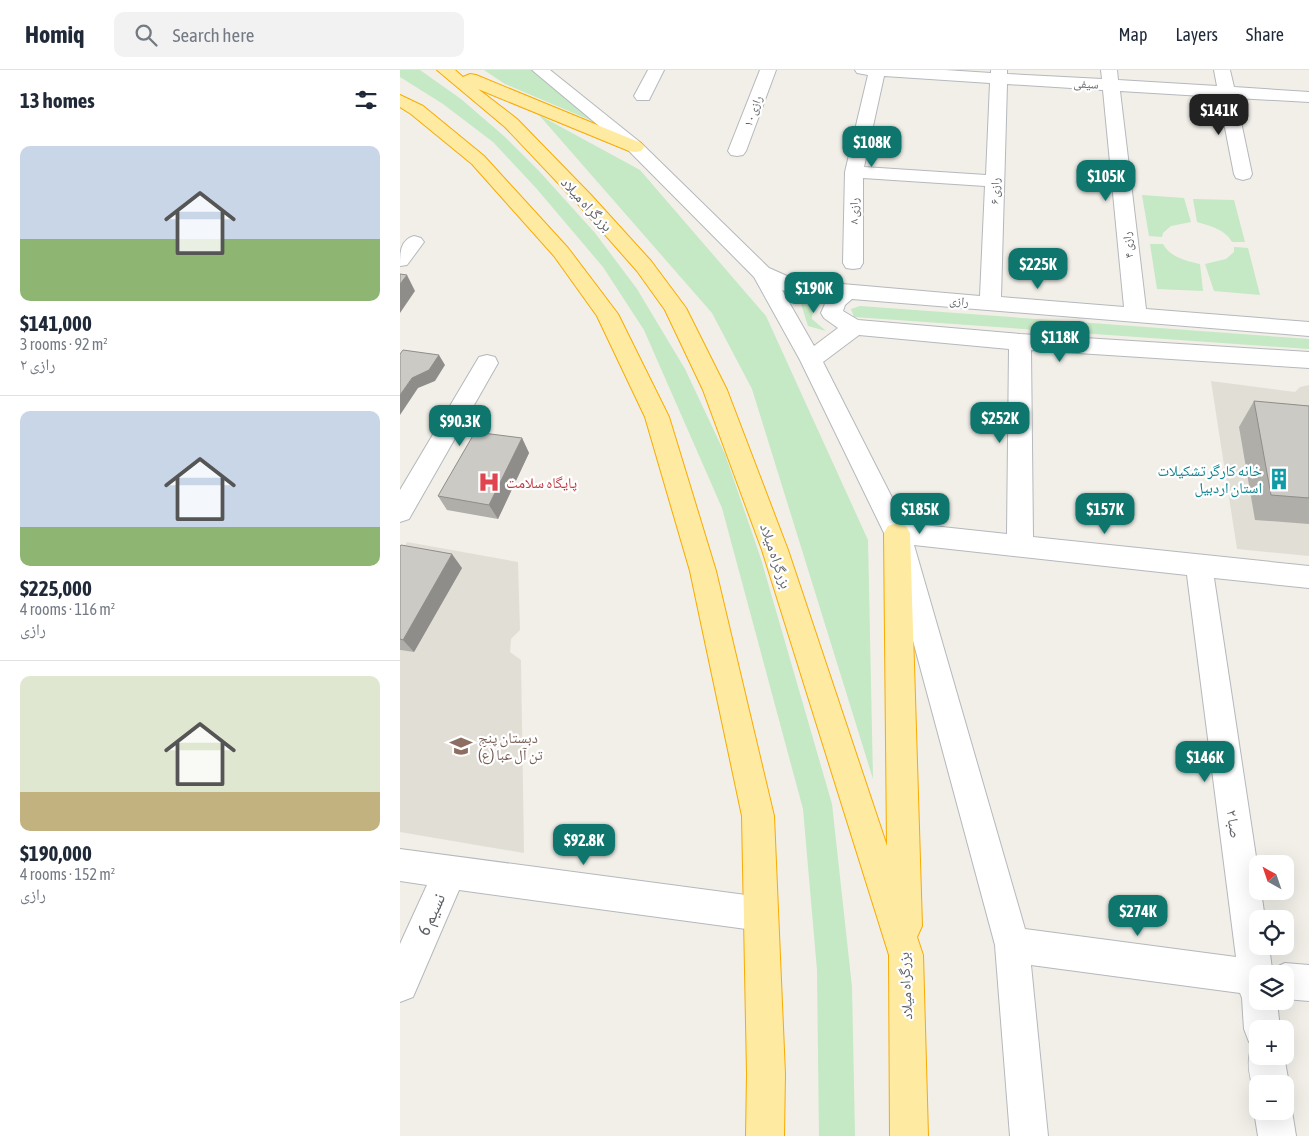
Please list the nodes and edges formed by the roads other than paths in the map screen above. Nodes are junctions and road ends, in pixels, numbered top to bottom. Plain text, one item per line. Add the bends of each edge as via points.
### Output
1 (446, 70) edge
2 (540, 70) edge
3 (656, 70) edge
4 (768, 70) edge
5 (872, 70) edge
6 (1222, 70) edge
7 (999, 74) edge
8 (1109, 78) edge
9 (1228, 92) junction
10 (643, 96) dead end
11 (1309, 97) edge
12 (400, 100) edge
13 (635, 147) junction
14 (737, 151) dead end
15 (854, 172) junction
16 (1243, 174) dead end
17 (995, 181) junction
18 (414, 242) dead end
19 (400, 260) edge
20 (853, 263) dead end
21 (762, 273) junction
22 (848, 292) junction
23 (990, 304) junction
24 (1136, 316) junction
25 (855, 327) junction
26 (1309, 329) edge
27 (1020, 342) junction
28 (811, 360) junction
29 (1309, 360) edge
30 (487, 364) dead end
31 (400, 512) edge
32 (898, 533) junction
33 (1020, 547) junction
34 (1199, 566) junction
35 (1309, 577) edge
36 (400, 865) edge
37 (450, 872) junction
38 (761, 914) junction
39 (1012, 945) junction
40 (906, 955) junction
41 (1260, 965) edge
42 (400, 984) edge
43 (1249, 984) edge
44 (1309, 984) edge
45 (1294, 985) edge
46 (1274, 1120) edge
47 (765, 1136) edge
48 (909, 1136) edge
49 (1029, 1136) edge
50 (1277, 1136) edge

1 - 13 highway
1 - 40 highway, بزرگراه میلاد via 511,122 644,266 675,308 714,390 775,550
2 - 13 street
3 - 10 street
4 - 14 street, رازی ۱۰
5 - 7 street, سیفی
5 - 15 street, رازی ۸
6 - 9 street
7 - 8 street, سیفی
7 - 17 street, رازی ۶
8 - 9 street, سیفی
8 - 24 street, رازی ۴
9 - 11 street, سیفی
9 - 16 street
12 - 38 highway via 478,160 561,252 607,314 657,417 703,571 758,816
13 - 21 street
15 - 17 street
15 - 20 street, رازی ۸
17 - 23 street, رازی ۶
18 - 19 street
21 - 22 street, رازی via 792,286
21 - 28 street
22 - 23 street, رازی
22 - 25 street via 837,299 832,313
23 - 24 street, رازی
24 - 26 street, رازی
25 - 27 street
25 - 28 street
27 - 29 street
27 - 33 street
28 - 32 street
30 - 31 street
32 - 33 street
32 - 39 street
32 - 40 highway
33 - 34 street
34 - 35 street
34 - 41 street, صبا ۲
36 - 37 street
37 - 38 street
37 - 42 street, نسیم 6
38 - 47 highway
39 - 43 street
39 - 49 street
40 - 48 highway, بزرگراه میلاد
44 - 45 street
46 - 50 street

